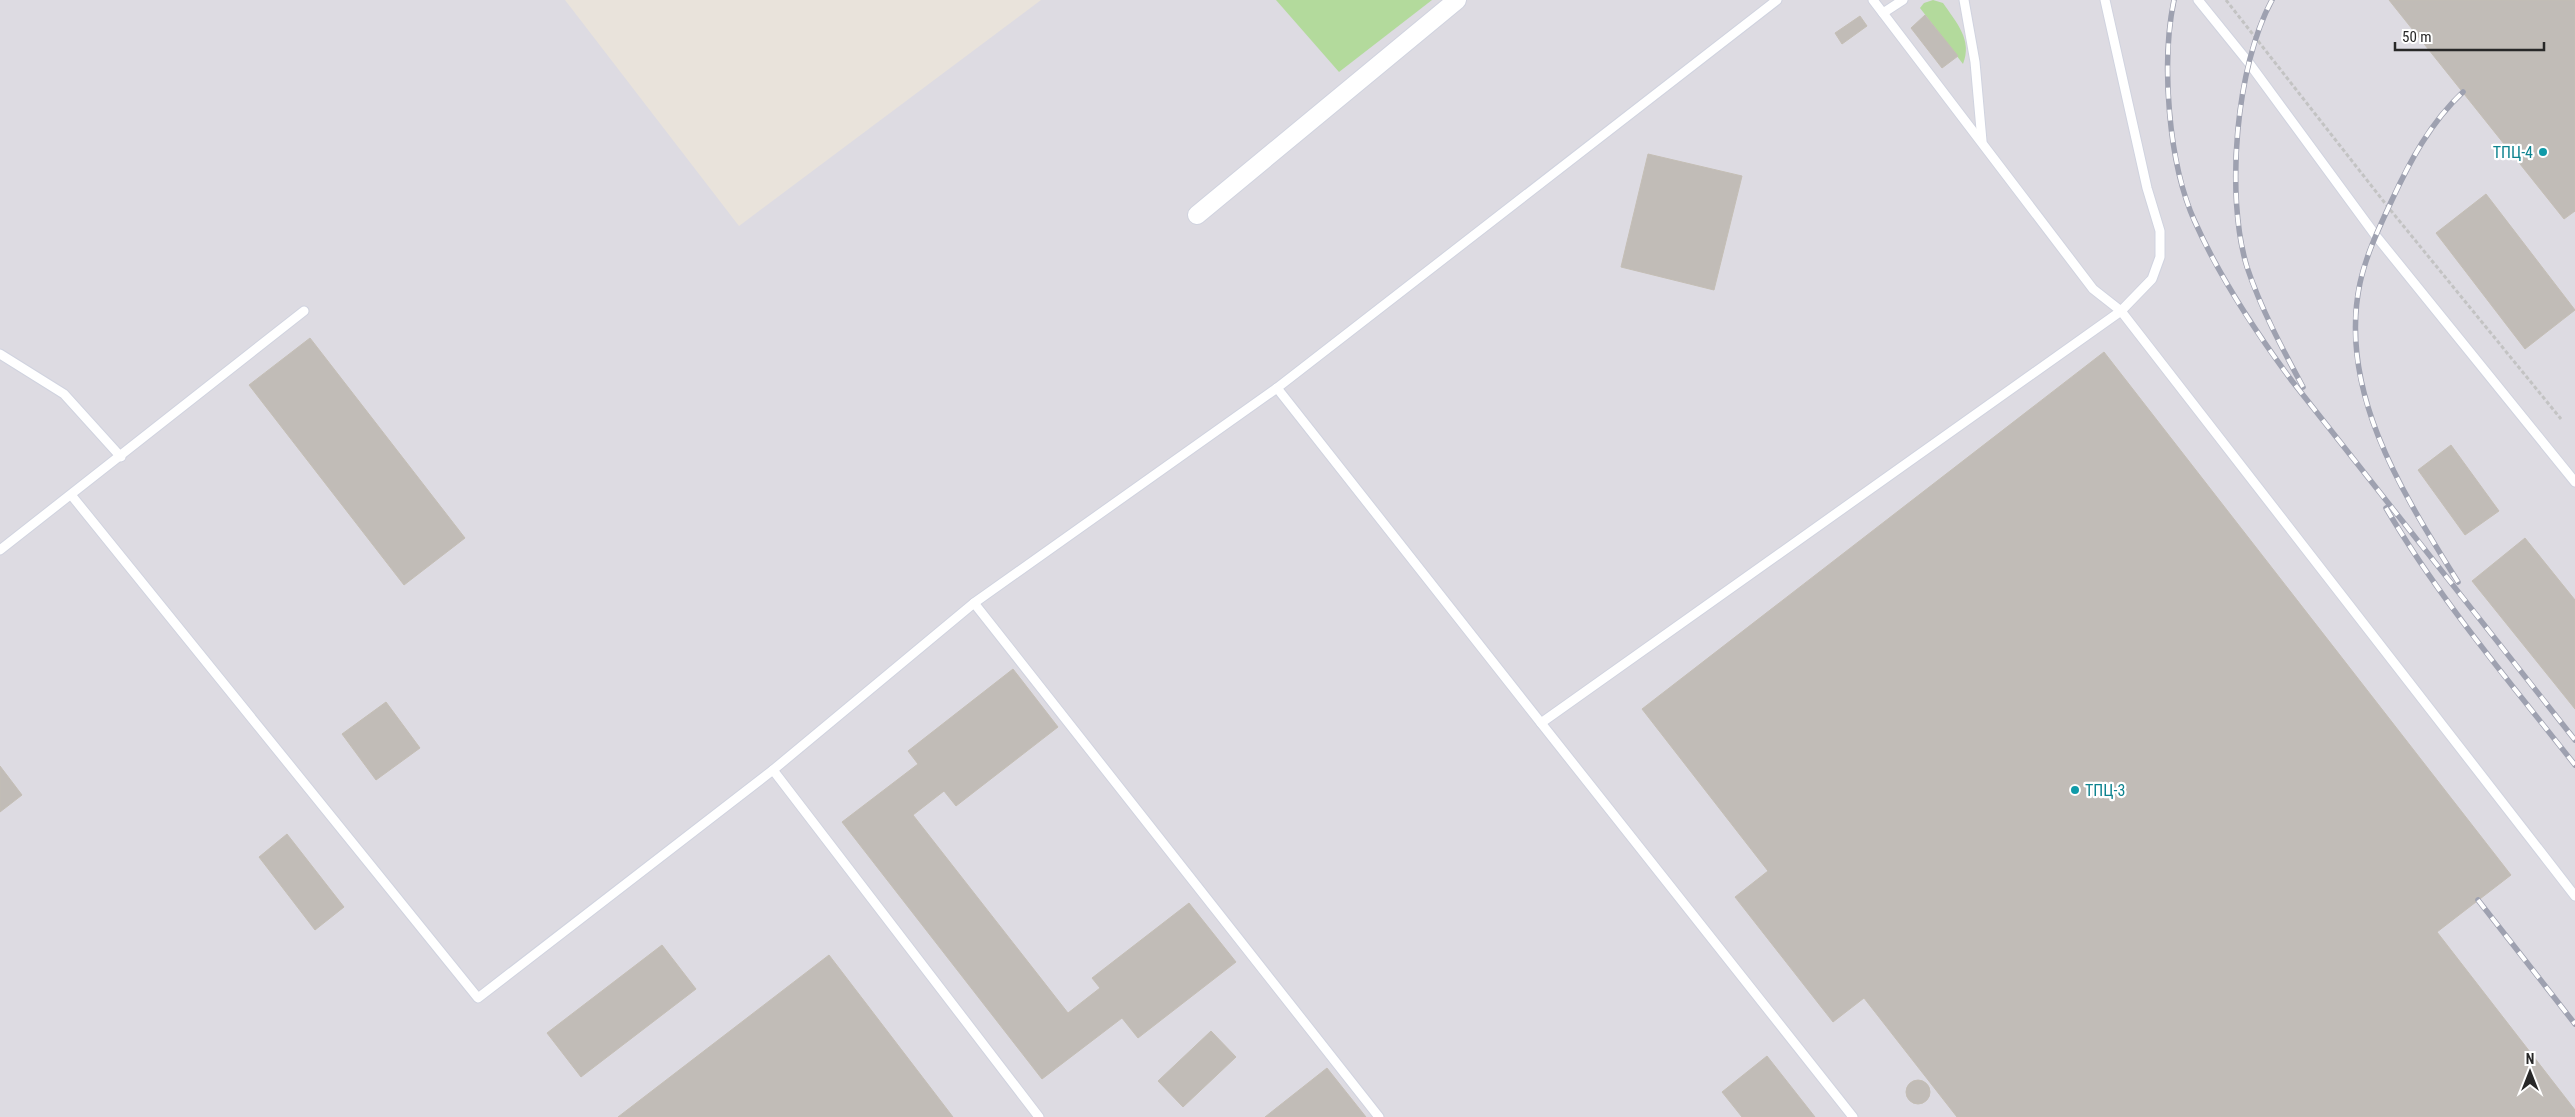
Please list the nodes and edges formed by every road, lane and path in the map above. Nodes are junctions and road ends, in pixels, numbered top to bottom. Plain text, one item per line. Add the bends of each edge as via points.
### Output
1 (1457, 0) edge
2 (1777, 0) edge
3 (1873, 0) edge
4 (1903, 0) edge
5 (1964, 0) edge
6 (2105, 0) edge
7 (2198, 0) edge
8 (2226, 0) edge
9 (1883, 13) junction
10 (1982, 141) junction
11 (1197, 215) dead end
12 (304, 311) dead end
13 (2121, 311) junction
14 (0, 354) edge
15 (1277, 388) junction
16 (2561, 419) dead end
17 (121, 457) junction
18 (2575, 482) edge
19 (72, 496) junction
20 (0, 550) edge
21 (974, 603) junction
22 (1542, 723) junction
23 (773, 770) junction
24 (2575, 896) edge
25 (1039, 1117) edge
26 (1379, 1117) edge
27 (1853, 1117) edge

1 - 11 street
2 - 15 lane
3 - 9 lane
4 - 9 lane
5 - 10 lane via 1975,62
6 - 13 lane via 2147,188 2160,231 2160,257 2152,279
7 - 18 lane via 2249,63 2376,236
8 - 16 path via 2388,207
9 - 10 lane
10 - 13 lane via 2094,289
12 - 17 lane
13 - 22 lane
13 - 24 lane
14 - 17 lane via 64,394
15 - 21 lane
15 - 22 lane
17 - 19 lane
19 - 20 lane
19 - 23 lane via 478,998
21 - 23 lane
21 - 26 lane
22 - 27 lane
23 - 25 lane

